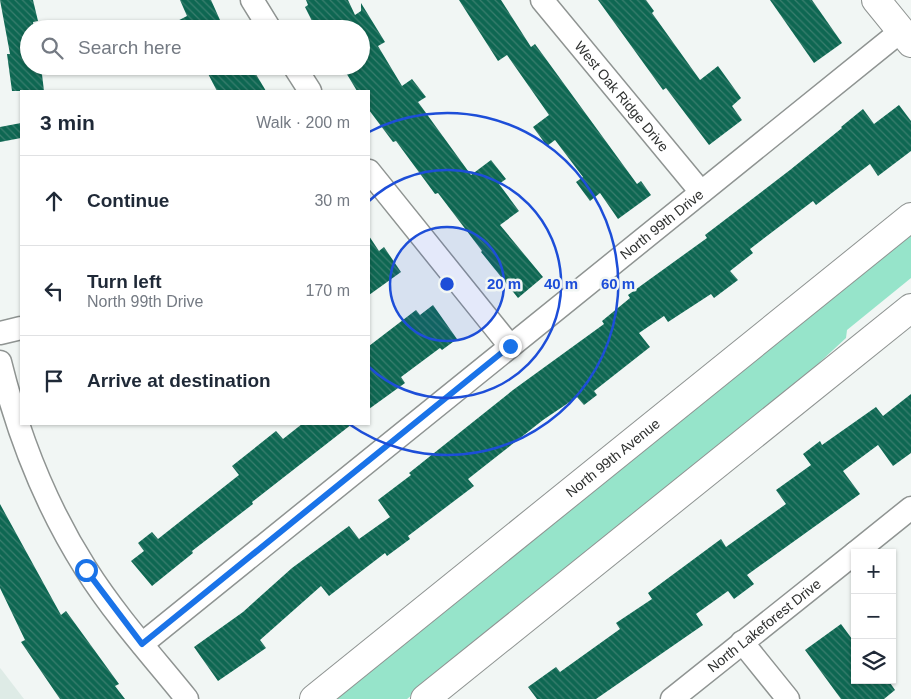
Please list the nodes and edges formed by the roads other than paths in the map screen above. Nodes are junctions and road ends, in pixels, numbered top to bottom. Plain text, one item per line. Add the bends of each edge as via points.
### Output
1 (252, 0) edge
2 (542, 0) edge
3 (876, 0) edge
4 (264, 20) edge
5 (906, 37) edge
6 (300, 75) edge
7 (309, 90) edge
8 (370, 172) edge
9 (701, 192) junction
10 (911, 216) edge
11 (911, 308) edge
12 (20, 328) edge
13 (0, 333) edge
14 (510, 346) junction
15 (0, 362) edge
16 (4, 392) edge
17 (911, 508) edge
18 (860, 549) edge
19 (851, 556) edge
20 (742, 642) junction
21 (142, 644) junction
22 (187, 699) edge
23 (314, 699) edge
24 (425, 699) edge
25 (672, 699) edge
26 (788, 699) edge

1 - 4 street
2 - 9 street, West Oak Ridge Drive
3 - 5 main road
5 - 9 street, North 99th Drive
6 - 7 street
8 - 14 street
9 - 14 street, North 99th Drive
10 - 23 main road, North 99th Avenue
11 - 24 main road
12 - 13 street
14 - 21 street, North 99th Drive
15 - 16 street
16 - 21 street via 46,496 86,570
17 - 18 street, North Lakeforest Drive
19 - 20 street, North Lakeforest Drive
20 - 25 street, North Lakeforest Drive
20 - 26 street
21 - 22 street

